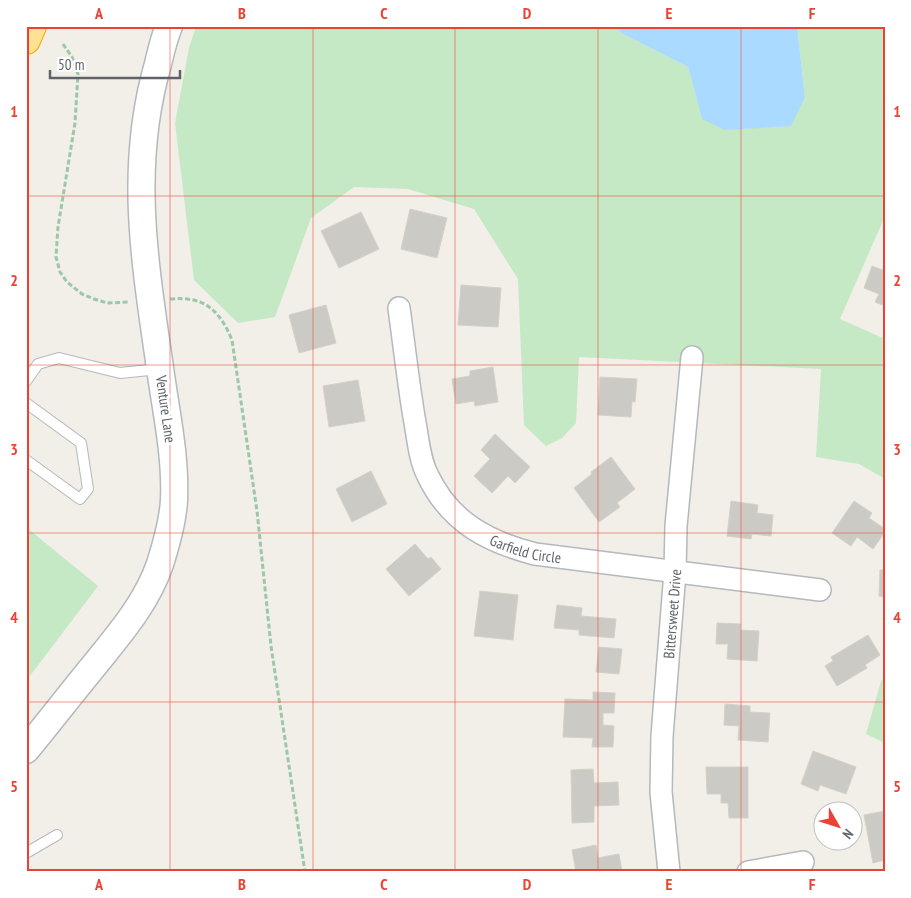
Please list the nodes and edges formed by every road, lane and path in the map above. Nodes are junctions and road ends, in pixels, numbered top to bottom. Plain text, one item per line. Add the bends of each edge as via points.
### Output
1 (32, 26) edge
2 (169, 26) edge
3 (26, 40) edge
4 (63, 44) dead end
5 (167, 299) dead end
6 (131, 302) dead end
7 (399, 308) dead end
8 (692, 356) dead end
9 (160, 369) junction
10 (26, 381) edge
11 (26, 403) edge
12 (26, 460) edge
13 (675, 572) junction
14 (820, 590) dead end
15 (26, 750) edge
16 (57, 835) dead end
17 (26, 854) edge
18 (803, 862) dead end
19 (305, 872) edge
20 (669, 872) edge
21 (748, 872) edge

1 - 3 highway
2 - 9 street, Venture Lane via 144,124 140,181 141,220
4 - 6 path via 78,74 75,123 56,257 67,282 82,294 107,303
5 - 19 path via 188,297 203,303 225,324 232,340 258,511 271,646
7 - 13 street, Garfield Circle via 421,458 438,495 452,511 475,531 508,547 535,554
8 - 13 street, Bittersweet Drive via 676,526
9 - 10 lane via 120,373 59,358 38,364
9 - 15 street, Venture Lane via 173,457 174,502 159,565 146,596 124,628
11 - 12 lane via 81,443 88,489 80,499
13 - 14 street, Garfield Circle
13 - 20 street, Bittersweet Drive via 661,773
16 - 17 lane
18 - 21 street

